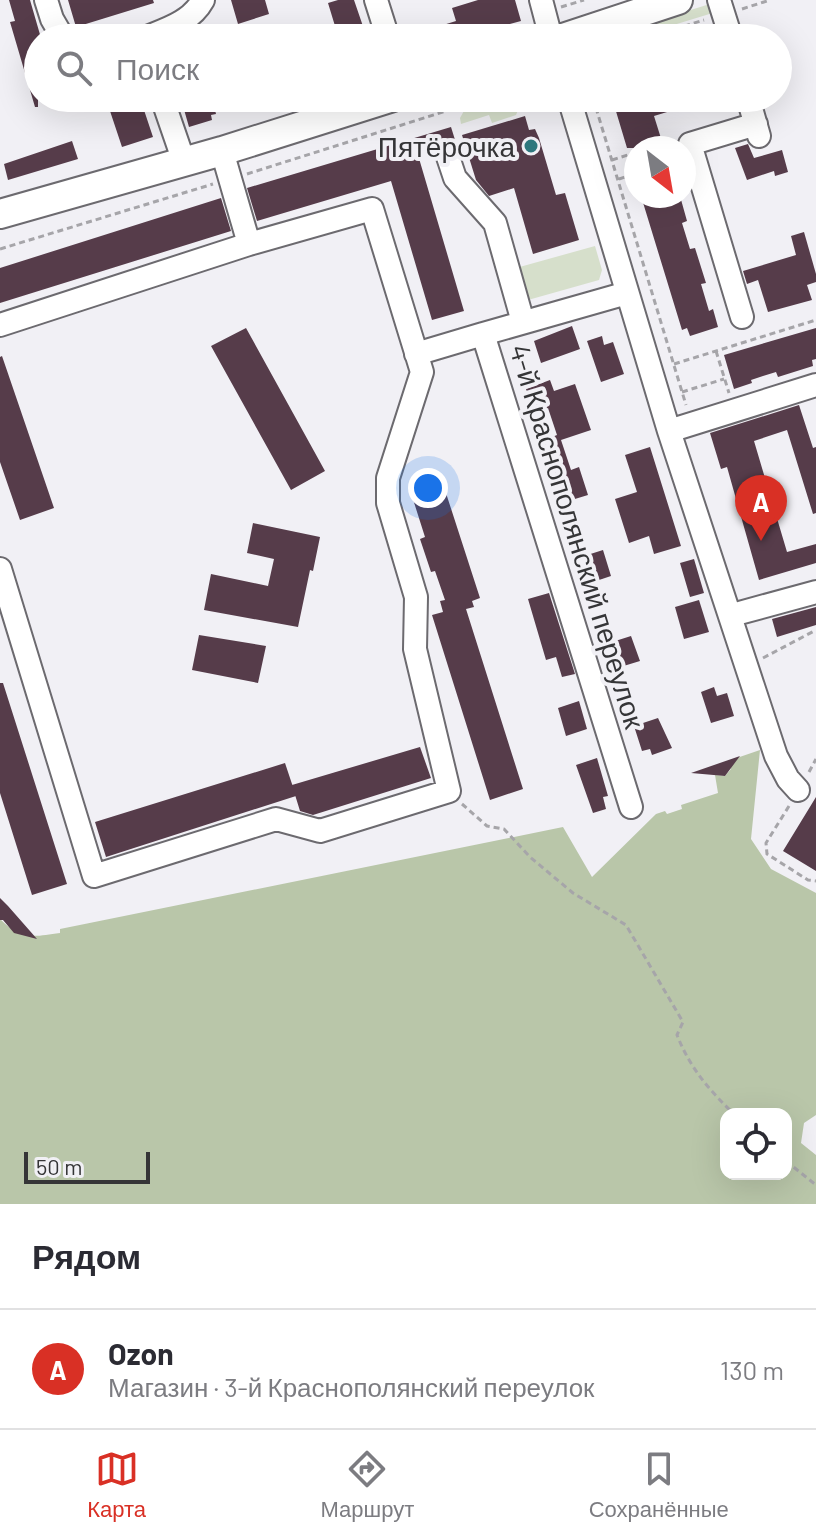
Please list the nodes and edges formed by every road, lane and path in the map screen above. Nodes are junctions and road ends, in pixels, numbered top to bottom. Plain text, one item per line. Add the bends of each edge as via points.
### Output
1 (46, 0) edge
2 (203, 0) edge
3 (376, 0) edge
4 (541, 0) edge
5 (678, 0) edge
6 (719, 0) edge
7 (55, 24) edge
8 (178, 24) edge
9 (384, 24) edge
10 (547, 24) edge
11 (605, 24) edge
12 (727, 24) edge
13 (167, 112) edge
14 (346, 112) edge
15 (442, 112) edge
16 (573, 112) edge
17 (597, 112) edge
18 (752, 112) edge
19 (423, 118) dead end
20 (222, 151) junction
21 (447, 154) dead end
22 (624, 156) edge
23 (612, 160) junction
24 (184, 162) junction
25 (624, 177) edge
26 (618, 179) junction
27 (0, 214) edge
28 (249, 244) junction
29 (627, 293) junction
30 (742, 317) dead end
31 (816, 320) edge
32 (523, 322) junction
33 (0, 325) edge
34 (483, 334) junction
35 (716, 351) junction
36 (416, 354) junction
37 (674, 364) junction
38 (651, 372) junction
39 (725, 379) junction
40 (816, 385) edge
41 (682, 392) junction
42 (735, 410) junction
43 (692, 424) junction
44 (669, 431) junction
45 (0, 569) edge
46 (816, 592) edge
47 (4, 594) edge
48 (732, 615) junction
49 (816, 630) edge
50 (747, 664) junction
51 (816, 759) edge
52 (798, 790) junction
53 (449, 791) junction
54 (631, 807) dead end
55 (816, 881) edge
56 (727, 1108) edge
57 (792, 1166) edge
58 (816, 1185) edge

1 - 7 street
2 - 8 street
3 - 9 street
4 - 10 street
5 - 11 main road
6 - 12 street
13 - 24 street
14 - 20 main road
15 - 19 path
16 - 29 street
17 - 23 path
18 - 30 street via 758,130 690,144
20 - 24 main road
20 - 28 street
21 - 32 street via 455,178 495,223
22 - 23 path
23 - 26 path
24 - 27 main road
25 - 26 path
26 - 37 path
28 - 33 street
28 - 36 street via 372,209
29 - 32 street, 4-й Краснополянский переулок
29 - 38 street
31 - 35 path
32 - 34 street, 4-й Краснополянский переулок
34 - 36 street
34 - 54 street, 4-й Краснополянский переулок
35 - 37 path
35 - 39 path
36 - 53 street via 422,372 388,478 388,503 416,597 415,649
37 - 38 path
37 - 41 path
38 - 44 street
39 - 41 path
39 - 42 path
40 - 42 street
41 - 43 path
42 - 43 street
43 - 44 street
44 - 48 street
45 - 47 street
46 - 48 street
47 - 53 street via 94,876 276,819 320,831
48 - 50 street
49 - 50 path
50 - 52 street via 780,765
51 - 52 path
52 - 55 path via 765,850 772,860
53 - 56 path via 487,826 504,829 573,893 626,925 683,1022 677,1035 686,1059
57 - 58 path

